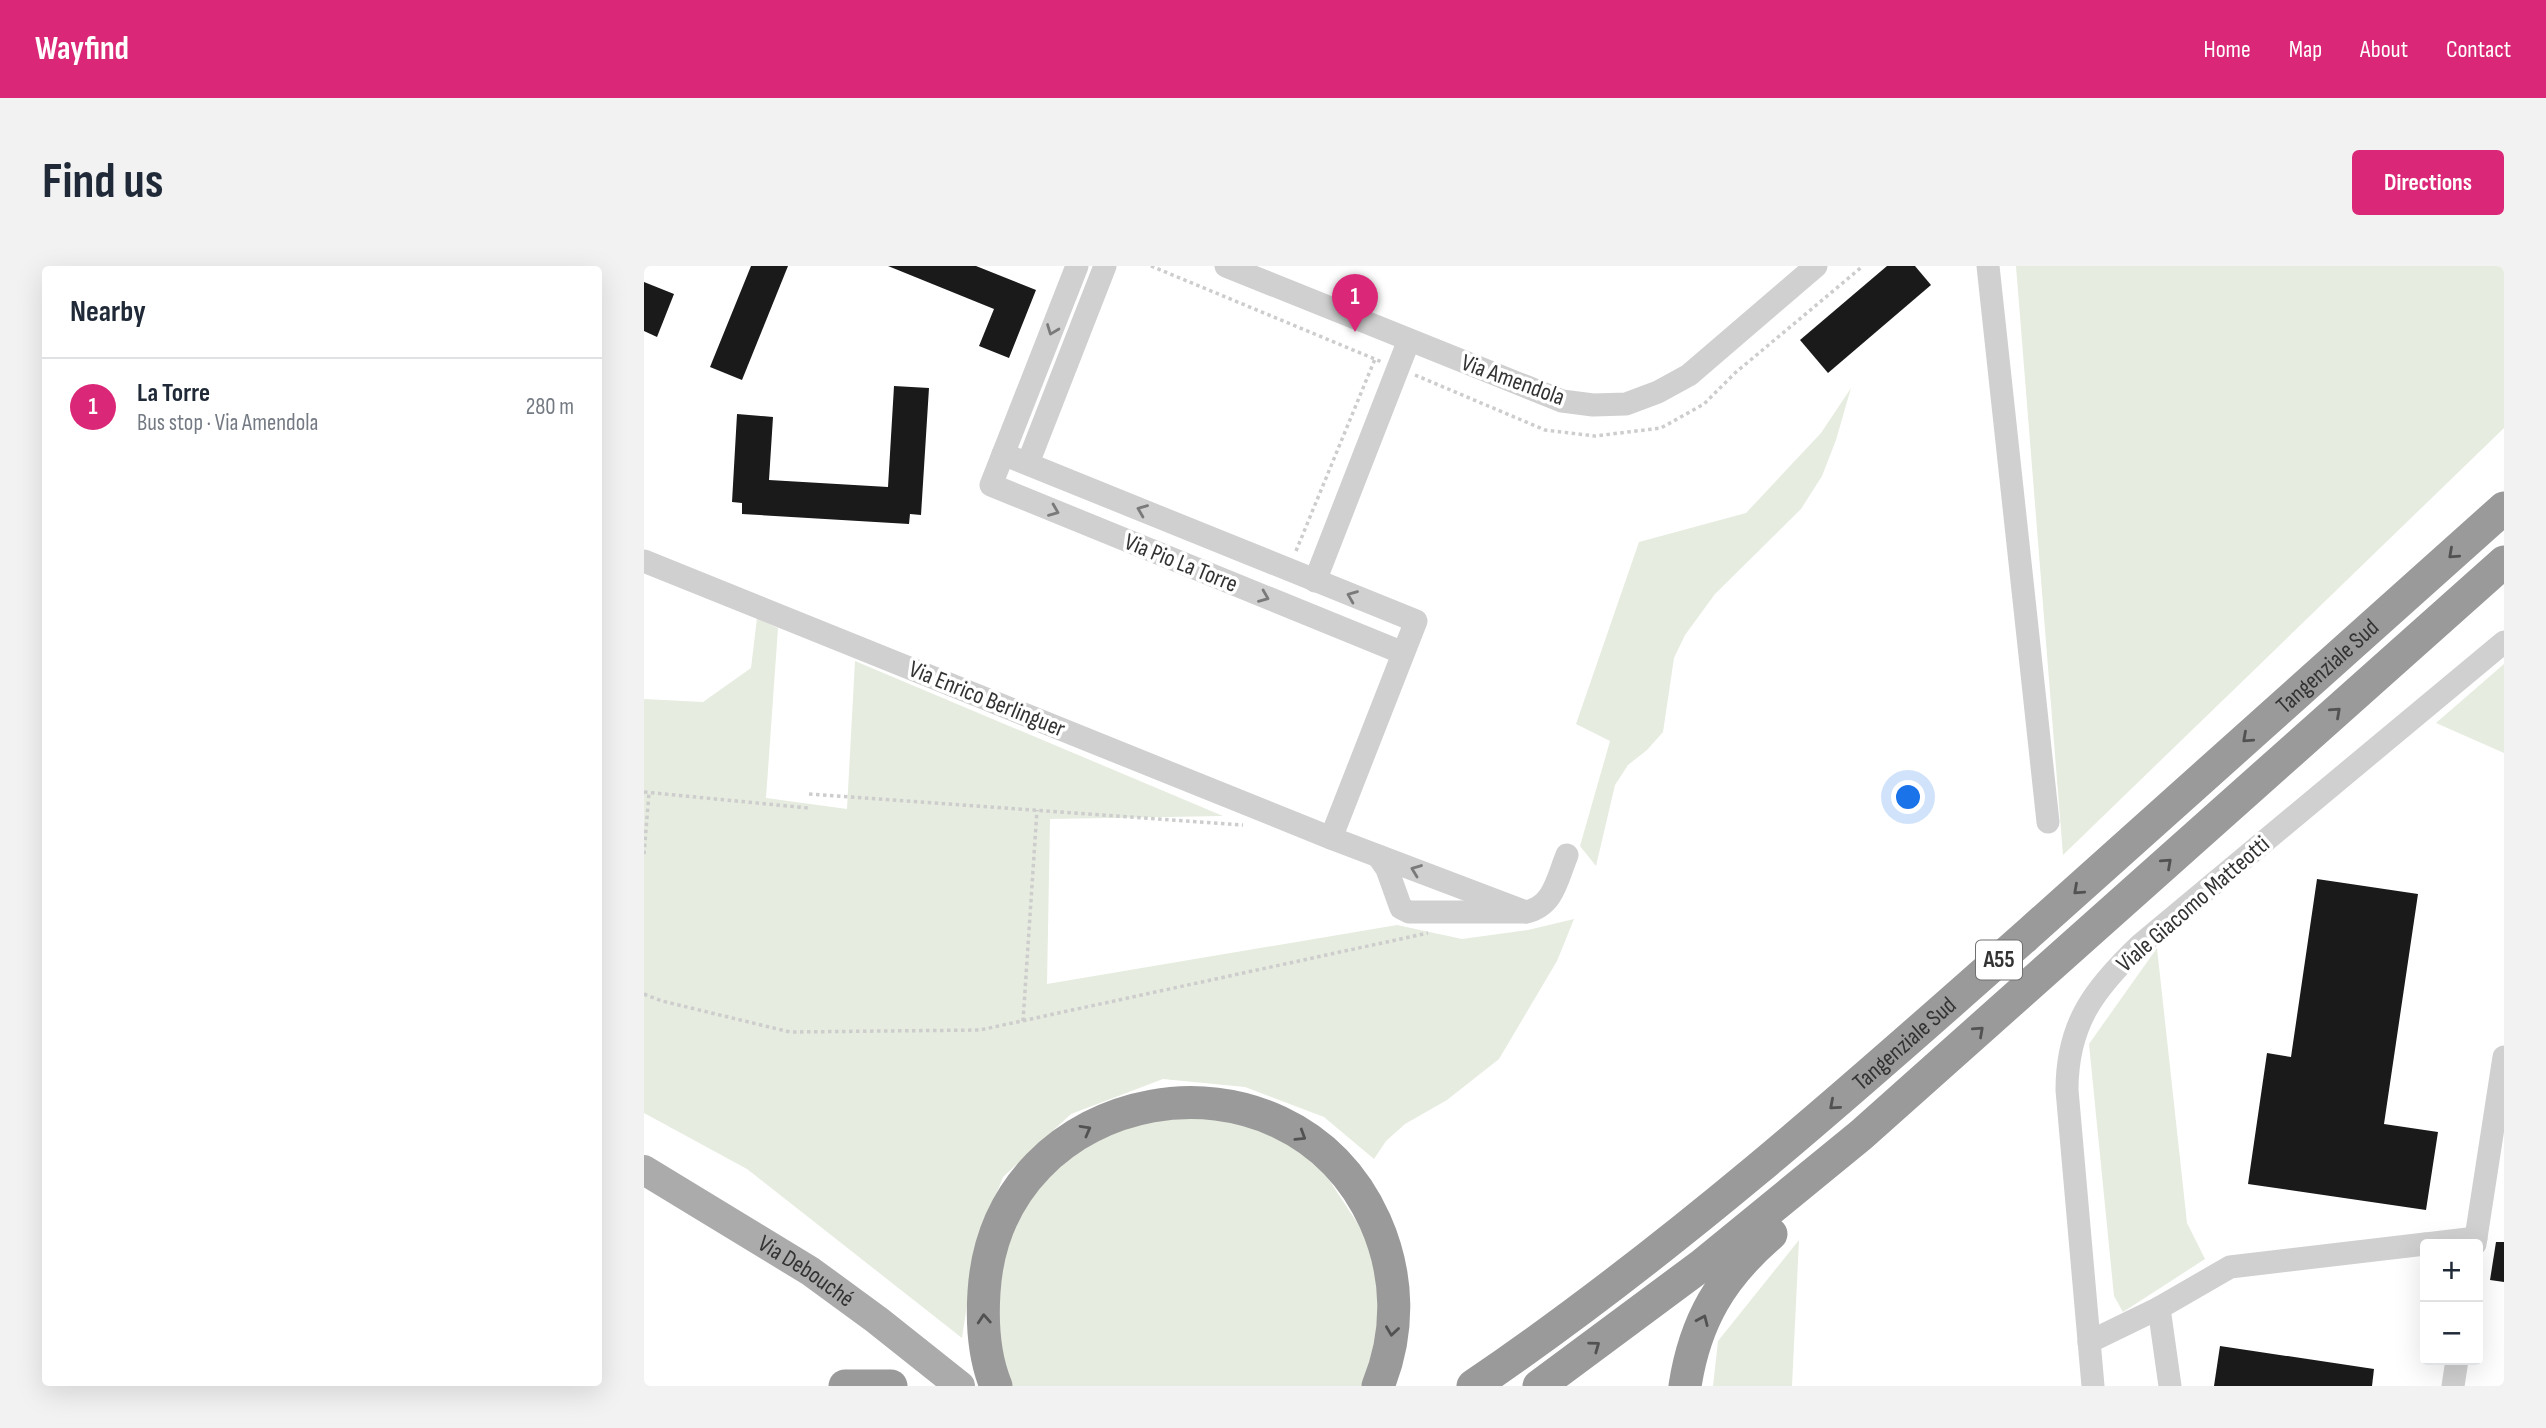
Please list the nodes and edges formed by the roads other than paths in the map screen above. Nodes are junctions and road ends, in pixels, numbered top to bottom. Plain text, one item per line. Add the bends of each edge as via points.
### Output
1 (1077, 266) edge
2 (1105, 266) edge
3 (1226, 266) edge
4 (1795, 266) edge
5 (1816, 266) edge
6 (1989, 266) edge
7 (1782, 296) junction
8 (1409, 340) junction
9 (1003, 454) junction
10 (1028, 463) junction
11 (2504, 508) edge
12 (644, 561) edge
13 (2504, 562) edge
14 (1315, 580) junction
15 (2504, 642) edge
16 (1403, 653) junction
17 (2048, 822) dead end
18 (1331, 838) junction
19 (1566, 855) dead end
20 (1378, 856) junction
21 (1452, 884) junction
22 (1446, 912) junction
23 (1526, 912) junction
24 (2504, 1057) edge
25 (1941, 1065) junction
26 (644, 1170) edge
27 (2476, 1239) edge
28 (2420, 1245) edge
29 (2159, 1308) junction
30 (2089, 1342) junction
31 (2456, 1365) edge
32 (845, 1386) edge
33 (891, 1386) edge
34 (960, 1386) edge
35 (996, 1386) edge
36 (1378, 1386) edge
37 (1473, 1386) edge
38 (1539, 1386) edge
39 (1685, 1386) edge
40 (2093, 1386) edge
41 (2170, 1386) edge
42 (2453, 1386) edge

1 -> 9 street, Via Pio La Torre
2 - 10 street
3 - 8 street, Via Amendola
4 - 7 street, Via Amendola
5 - 7 street, Via Amendola
6 - 17 street
7 - 8 street, Via Amendola via 1689,375 1626,404 1562,401
8 - 14 street
9 - 10 street, Via Pio La Torre
9 -> 16 street, Via Pio La Torre via 991,485
14 -> 10 street, Via Pio La Torre
11 -> 37 highway, Tangenziale Sud / A55 via 1788,1145 1700,1218
12 - 18 street, Via Enrico Berlinguer
25 -> 13 highway, Tangenziale Sud / A55
16 -> 14 street, Via Pio La Torre via 1416,621
15 - 30 street, Viale Giacomo Matteotti via 2140,945 2096,992 2071,1041 2067,1065
16 - 18 street
18 - 20 street, Via Enrico Berlinguer
19 - 23 street via 1548,901
21 -> 20 street, Via Enrico Berlinguer
20 - 22 street via 1401,908
21 - 22 street via 1459,899
21 - 23 street, Via Enrico Berlinguer
22 - 23 street
24 - 27 street
38 -> 25 highway, Tangenziale Sud / A55 via 1722,1249
39 -> 25 highway via 1698,1331 1728,1278 1750,1252 1857,1163
26 - 34 main road, Via Debouché via 810,1271
28 - 29 street via 2230,1267
29 - 30 street
29 - 41 street
30 - 40 street, Viale Giacomo Matteotti
31 - 42 street
32 - 33 highway
35 -> 36 highway via 990,1373 984,1322 985,1277 991,1246 1018,1191 1060,1146 1083,1130 1138,1107 1193,1102 1250,1111 1299,1134 1322,1149 1358,1191 1382,1238 1395,1295 1388,1353

